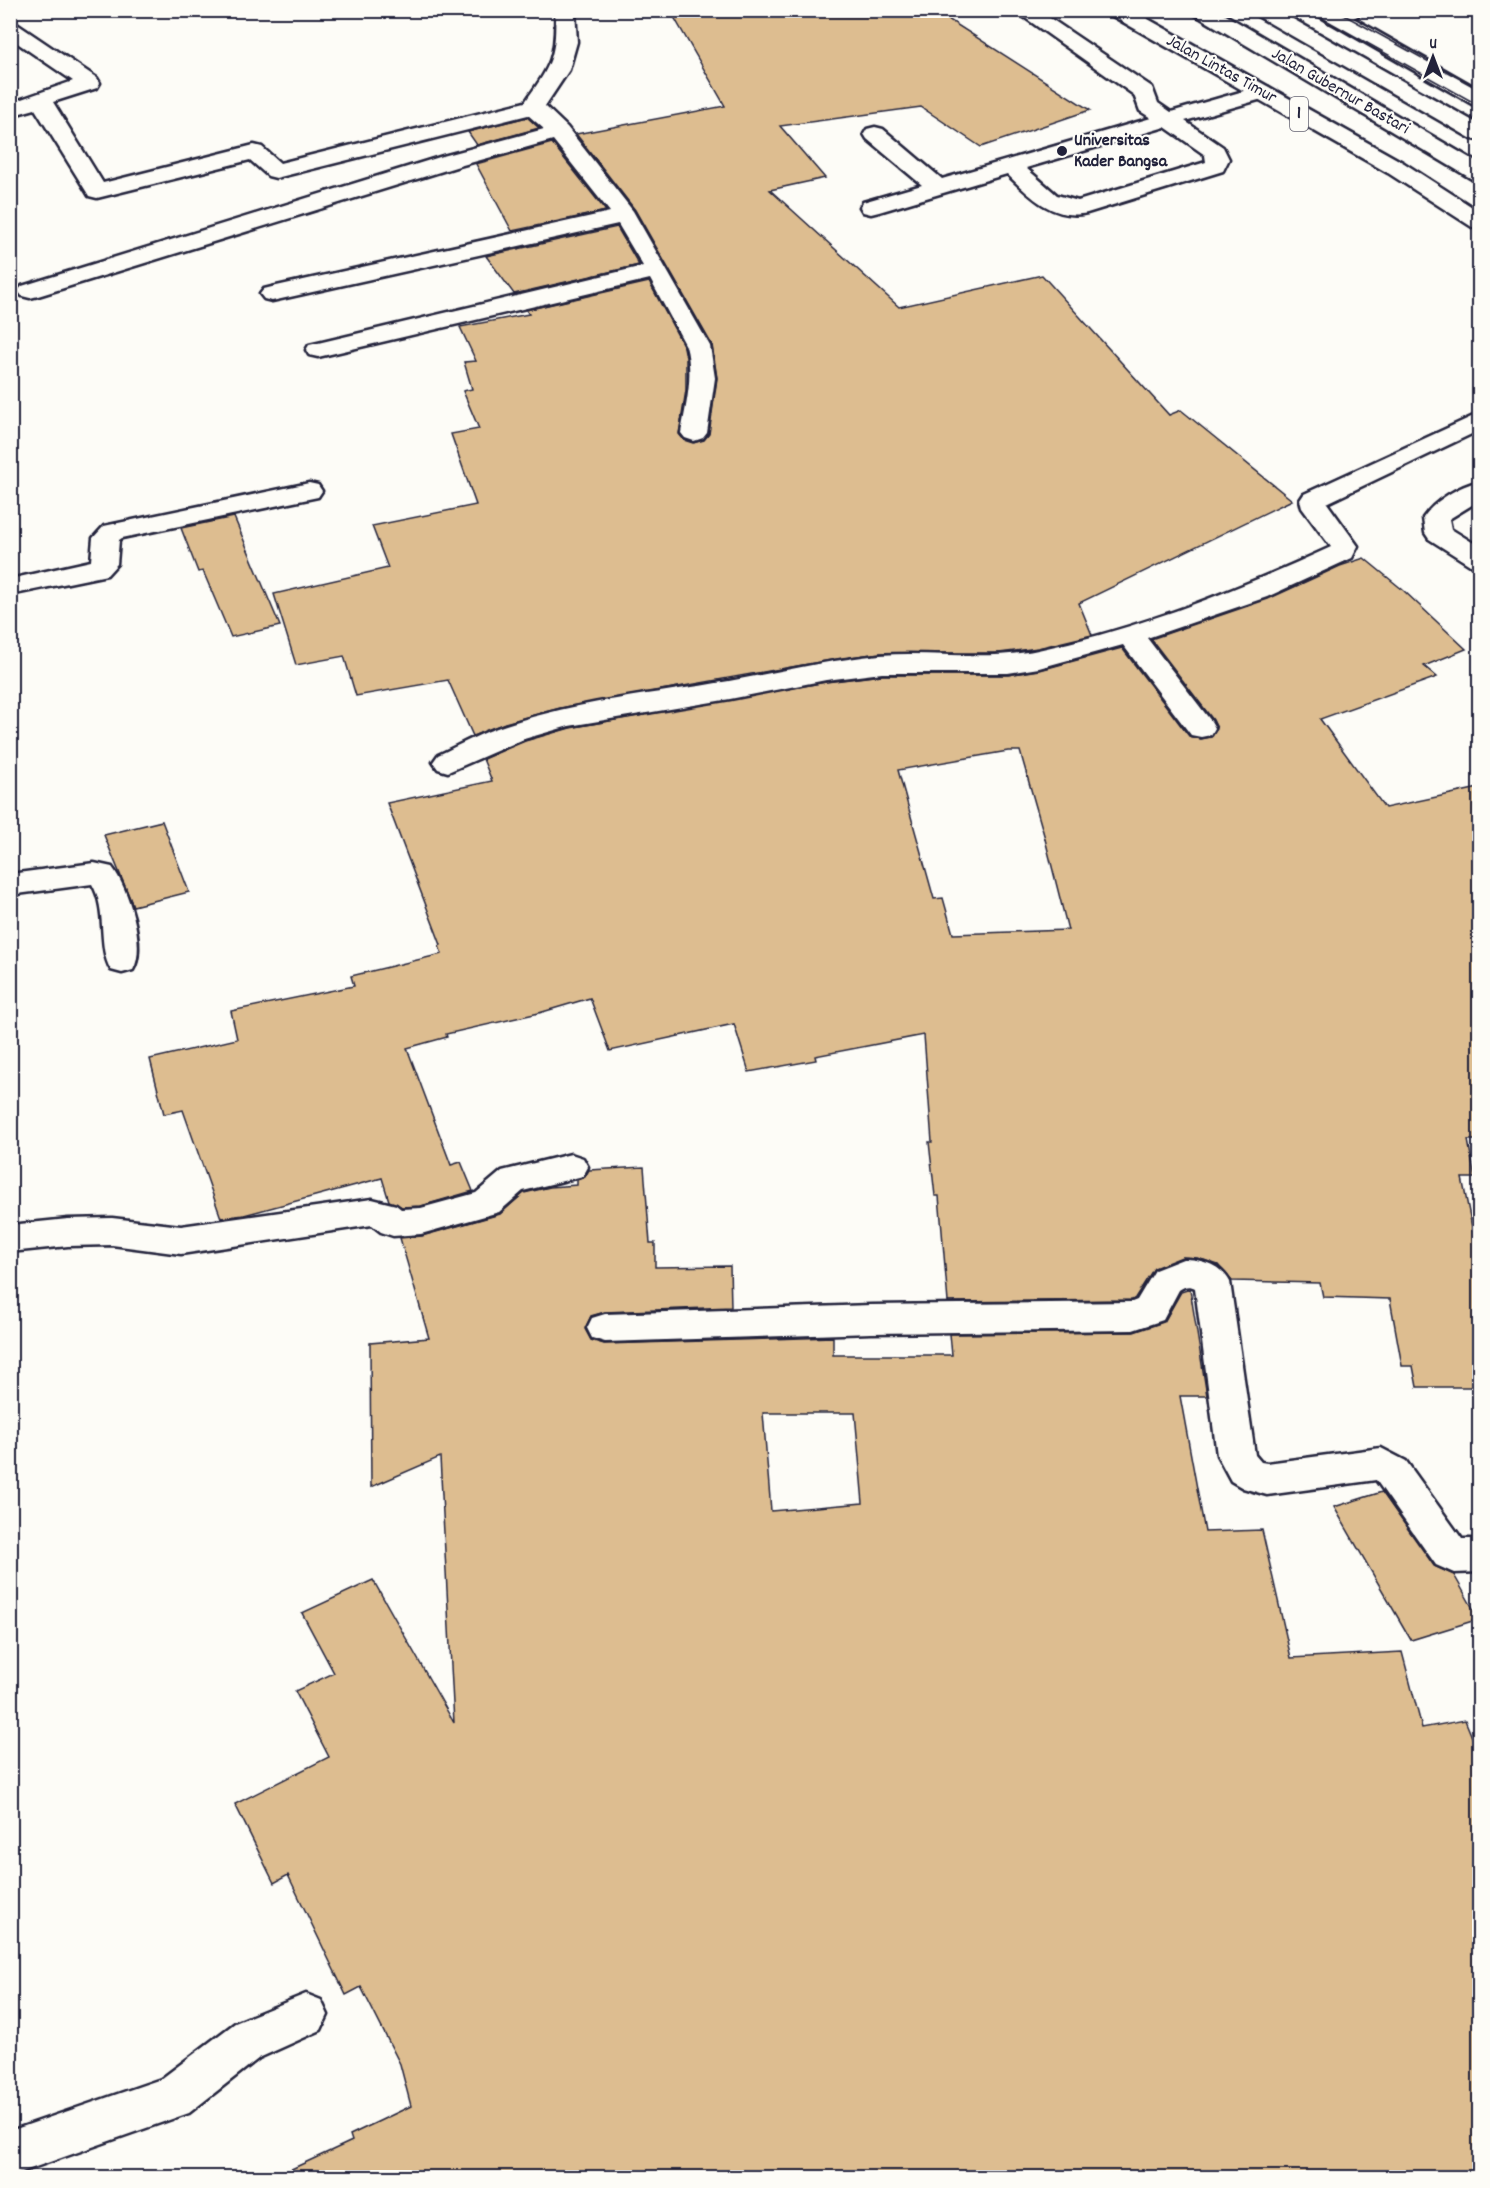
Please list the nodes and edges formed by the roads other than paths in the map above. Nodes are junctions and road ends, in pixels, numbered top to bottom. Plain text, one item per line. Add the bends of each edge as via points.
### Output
1 (565, 10) edge
2 (1024, 10) edge
3 (1116, 10) edge
4 (1201, 10) edge
5 (1261, 10) edge
6 (1337, 13) edge
7 (10, 28) edge
8 (1261, 92) junction
9 (1479, 99) edge
10 (40, 100) junction
11 (1422, 100) junction
12 (1479, 104) edge
13 (533, 107) junction
14 (1367, 107) junction
15 (10, 110) edge
16 (1166, 120) junction
17 (559, 132) junction
18 (875, 134) dead end
19 (1479, 134) edge
20 (1011, 166) junction
21 (1395, 168) junction
22 (1479, 174) edge
23 (938, 187) junction
24 (871, 207) dead end
25 (625, 216) junction
26 (1479, 222) edge
27 (657, 270) junction
28 (30, 291) dead end
29 (272, 294) dead end
30 (318, 350) dead end
31 (1479, 420) edge
32 (694, 433) dead end
33 (1479, 489) edge
34 (309, 491) dead end
35 (1479, 559) edge
36 (10, 587) edge
37 (1130, 635) junction
38 (1201, 728) dead end
39 (448, 762) dead end
40 (10, 885) edge
41 (122, 962) dead end
42 (571, 1167) dead end
43 (10, 1239) edge
44 (605, 1328) dead end
45 (1479, 1555) edge
46 (306, 2015) dead end
47 (10, 2154) edge

1 - 13 main road via 567,42 558,70
2 - 16 main road via 1144,92 1148,106
3 - 8 main road, Jalan Lintas Timur / 1
4 - 14 main road, Jalan Gubernur Bastari
5 - 11 main road, Jalan Gubernur Bastari
6 - 9 main road
7 - 10 main road via 89,83
8 - 16 main road
8 - 21 main road, Jalan Lintas Timur / 1
10 - 13 main road via 97,191 254,152 276,171
10 - 15 main road
11 - 12 main road
11 - 19 main road, Jalan Gubernur Bastari
13 - 17 main road
14 - 21 main road
14 - 22 main road, Jalan Gubernur Bastari
16 - 20 main road
16 - 20 main road via 1215,152 1215,166 1079,208 1064,208 1052,204
17 - 25 main road
17 - 28 main road via 451,161
18 - 23 main road
20 - 23 main road
21 - 26 main road, Jalan Lintas Timur / 1
23 - 24 main road
25 - 27 main road
25 - 29 main road
27 - 30 main road
27 - 32 main road via 702,356
31 - 37 main road via 1313,501 1345,546 1343,552 1257,591
33 - 35 main road via 1436,518 1438,533
34 - 36 main road via 113,532 106,538 104,564 97,568
37 - 38 main road
37 - 39 main road via 1025,662 860,665 603,709 514,732
40 - 41 main road via 101,874 111,889
42 - 43 main road via 514,1180 487,1203 410,1223 393,1223 384,1214 372,1212 182,1240 88,1231
44 - 45 main road via 1133,1316 1150,1310 1174,1276 1206,1276 1212,1282 1236,1455 1246,1474 1268,1479 1381,1464 1393,1472 1450,1553
46 - 47 main road via 244,2042 173,2097

